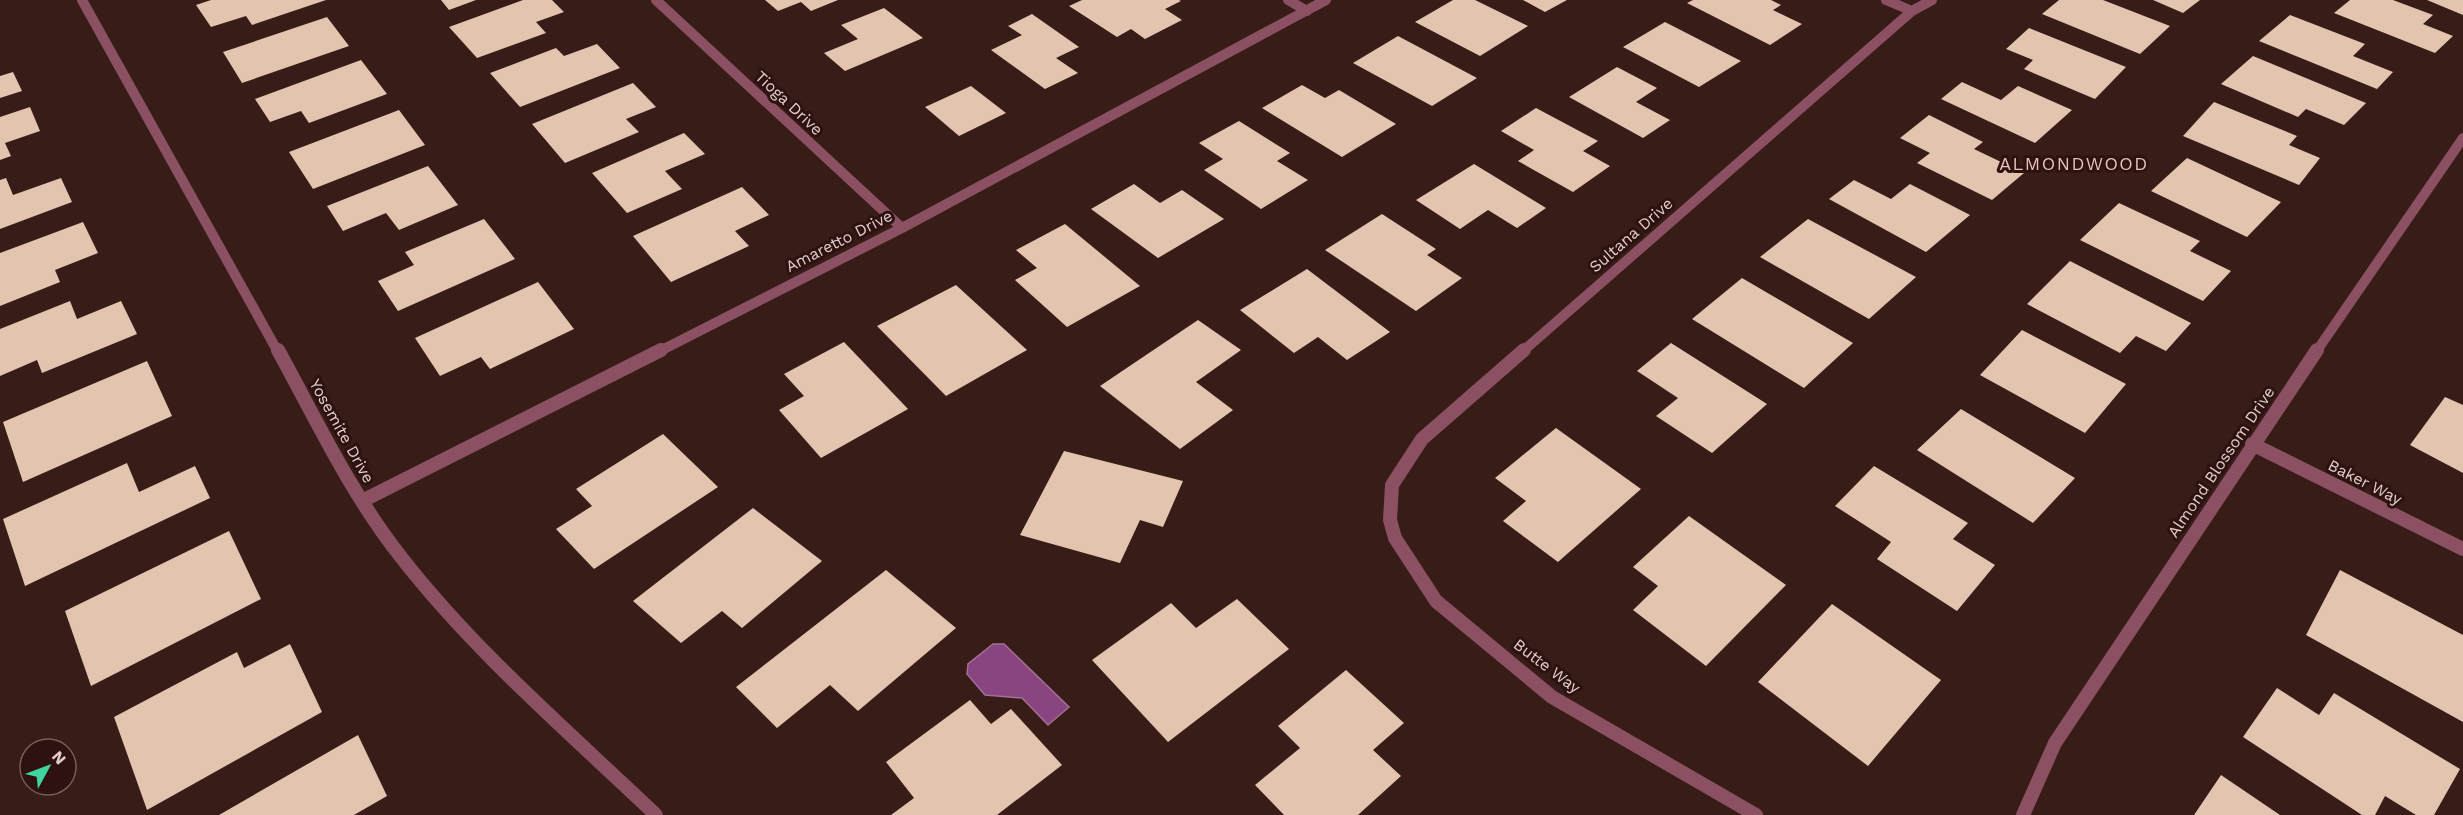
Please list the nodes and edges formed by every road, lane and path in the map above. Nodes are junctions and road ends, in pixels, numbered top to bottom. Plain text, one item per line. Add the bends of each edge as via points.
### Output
1 (82, 0) edge
2 (656, 0) edge
3 (1288, 0) edge
4 (1326, 0) edge
5 (1886, 0) edge
6 (1932, 0) edge
7 (1307, 10) junction
8 (1912, 11) junction
9 (2463, 138) edge
10 (902, 228) junction
11 (2252, 444) junction
12 (362, 501) junction
13 (1390, 520) joint
14 (2463, 549) edge
15 (656, 815) edge
16 (1756, 815) edge
17 (2023, 815) edge

1 - 12 street, Yosemite Drive
2 - 10 street, Tioga Drive
3 - 7 street
4 - 7 street, Amaretto Drive
5 - 8 street
6 - 8 street, Sultana Drive
7 - 10 street, Amaretto Drive
8 - 13 street, Sultana Drive via 1422,439 1392,485
9 - 11 street, Almond Blossom Drive
10 - 12 street, Amaretto Drive
11 - 14 street, Baker Way
11 - 17 street, Almond Blossom Drive via 2055,743
12 - 15 street, Yosemite Drive via 451,619
13 - 16 street, Butte Way via 1395,538 1436,601 1552,696

